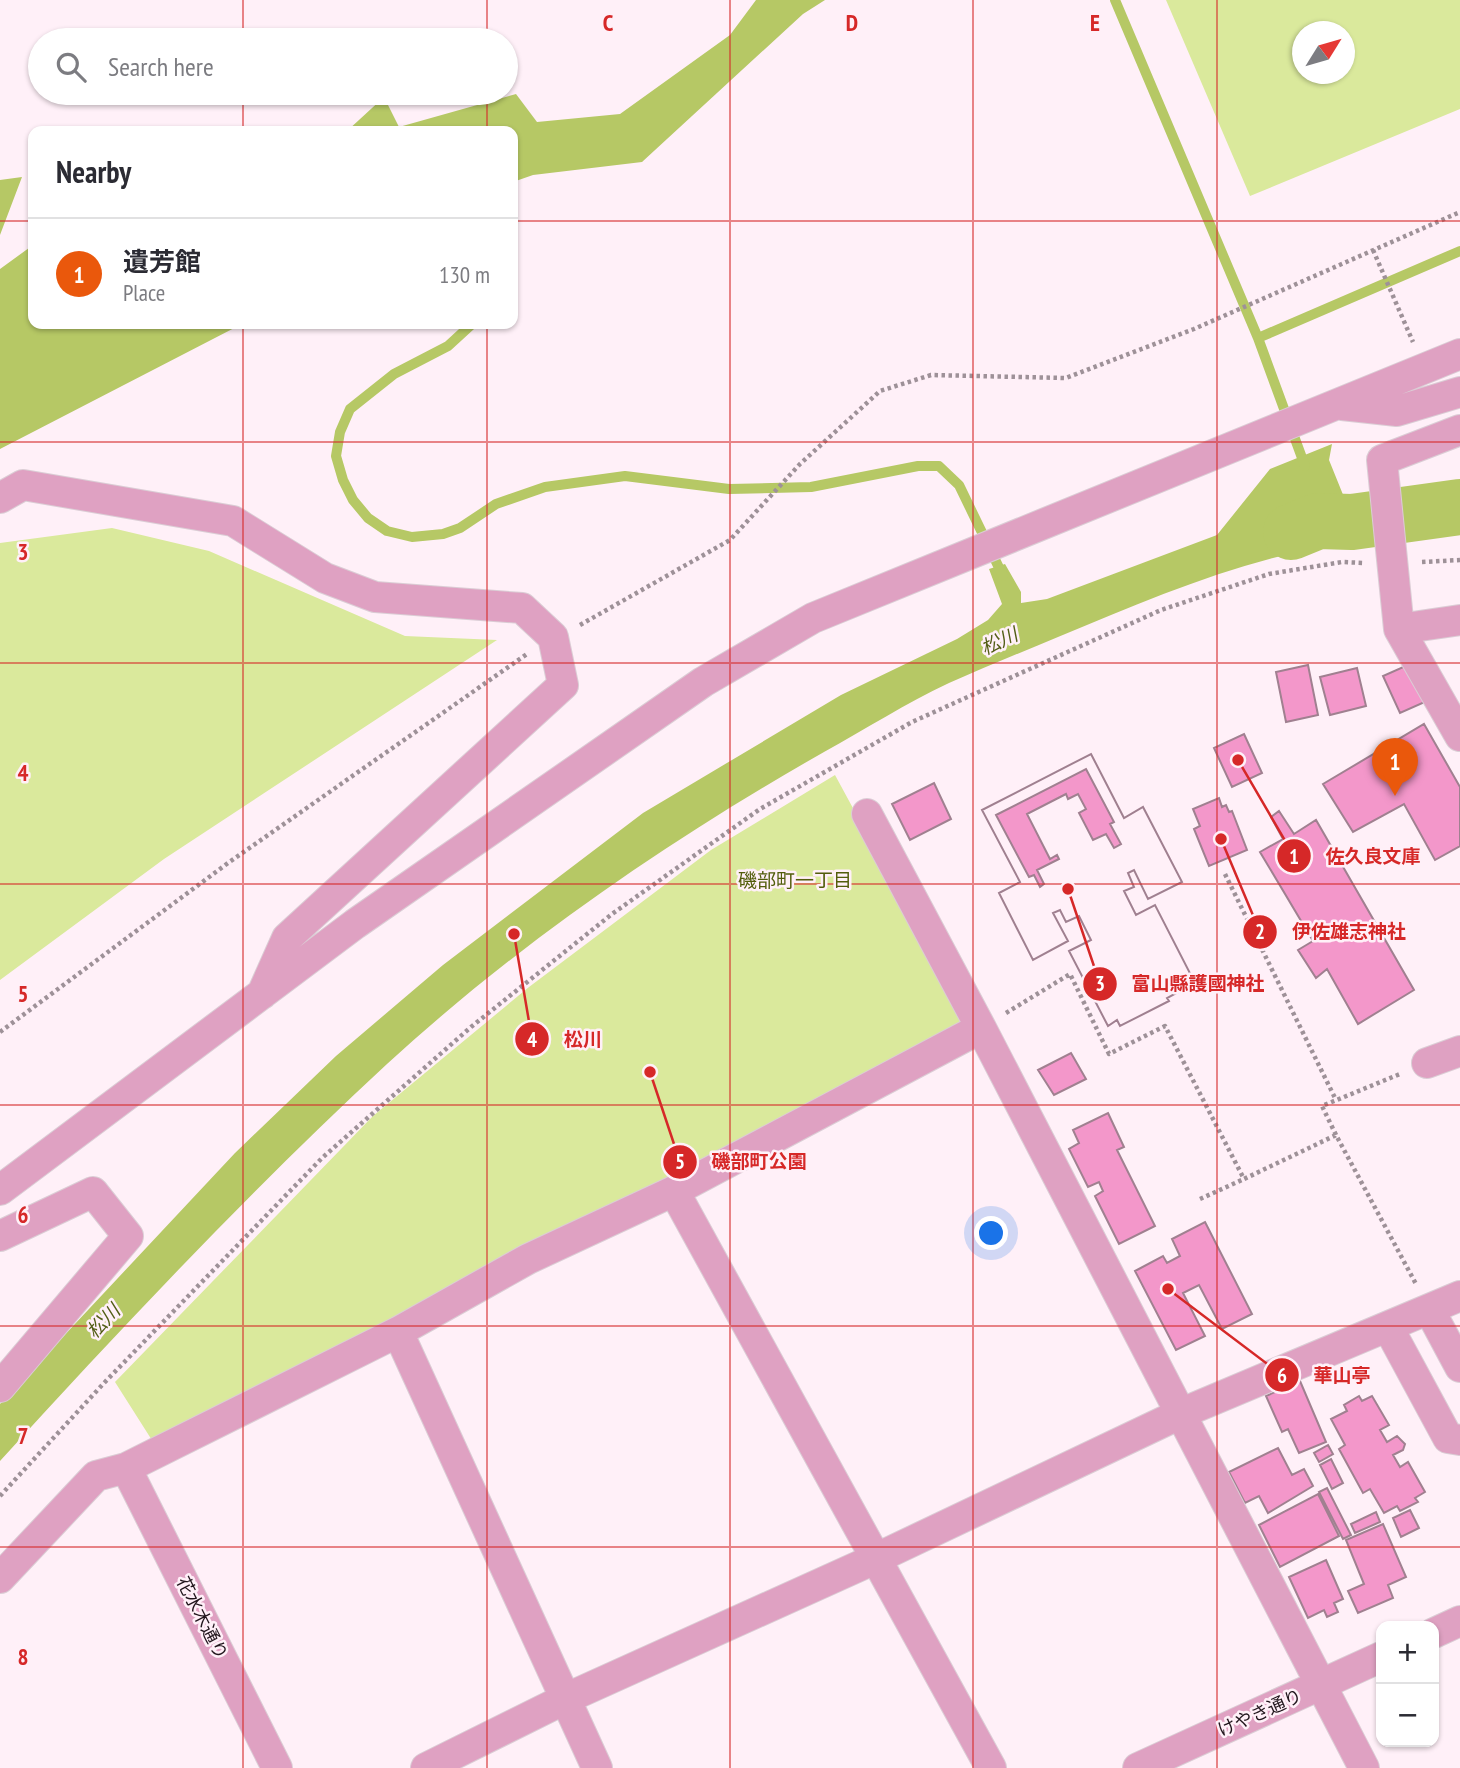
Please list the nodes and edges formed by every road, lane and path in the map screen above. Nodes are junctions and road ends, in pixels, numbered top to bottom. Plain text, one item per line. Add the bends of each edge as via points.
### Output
1 (1460, 212) edge
2 (1373, 250) junction
3 (1460, 354) edge
4 (1424, 368) junction
5 (1460, 392) edge
6 (1338, 405) junction
7 (1460, 430) edge
8 (0, 498) edge
9 (1460, 560) edge
10 (1394, 565) junction
11 (1460, 620) edge
12 (1399, 629) junction
13 (553, 637) junction
14 (1460, 736) edge
15 (867, 814) dead end
16 (1225, 874) dead end
17 (261, 998) junction
18 (981, 1028) junction
19 (0, 1032) edge
20 (1460, 1051) edge
21 (1427, 1063) joint
22 (1336, 1100) junction
23 (1336, 1135) junction
24 (1244, 1179) junction
25 (0, 1190) edge
26 (674, 1191) junction
27 (1200, 1199) dead end
28 (0, 1236) edge
29 (1460, 1296) edge
30 (1429, 1309) junction
31 (1388, 1327) junction
32 (398, 1332) junction
33 (1460, 1367) edge
34 (0, 1387) edge
35 (1182, 1413) junction
36 (1460, 1440) edge
37 (126, 1468) junction
38 (0, 1496) edge
39 (877, 1558) junction
40 (0, 1578) edge
41 (1460, 1621) edge
42 (1439, 1631) edge
43 (1376, 1659) edge
44 (1322, 1684) junction
45 (567, 1698) junction
46 (277, 1768) edge
47 (426, 1768) edge
48 (597, 1768) edge
49 (991, 1768) edge
50 (1138, 1768) edge
51 (1364, 1768) edge

1 - 2 path
2 - 4 path
2 - 13 path via 1194,329 1066,378 931,375 880,391 800,464 730,540 601,615
3 - 4 street
4 - 6 street
5 - 6 street via 1397,411
6 - 17 street via 813,618 703,682 580,766 355,924
7 - 10 street via 1382,460
8 - 13 street via 23,485 233,521 325,578 375,597 522,608
9 - 10 path
10 - 12 street
10 - 38 path via 1342,562 1269,574 1161,610 912,722 760,809 590,931 471,1027 322,1158
11 - 12 street
12 - 14 street
13 - 17 street via 563,685 287,938
13 - 19 path via 228,863
15 - 18 street
16 - 22 path
17 - 25 street
18 - 24 path via 1070,974 1109,1054 1165,1026
18 - 26 street
18 - 35 street
20 - 21 street
21 - 22 path
22 - 23 path via 1322,1106
23 - 24 path
23 - 30 path
24 - 27 path
26 - 32 street via 528,1259
26 - 39 street
28 - 34 street via 93,1192 128,1236
29 - 30 street
30 - 31 street
30 - 33 street
31 - 35 street
31 - 36 street via 1448,1438
32 - 37 street
32 - 45 street
35 - 39 street
35 - 44 street
37 - 40 street via 96,1476
37 - 46 street, 花水木通り
39 - 45 street
39 - 49 street
41 - 42 street
43 - 44 street, けやき通り
44 - 50 street, けやき通り
44 - 51 street
45 - 47 street
45 - 48 street

